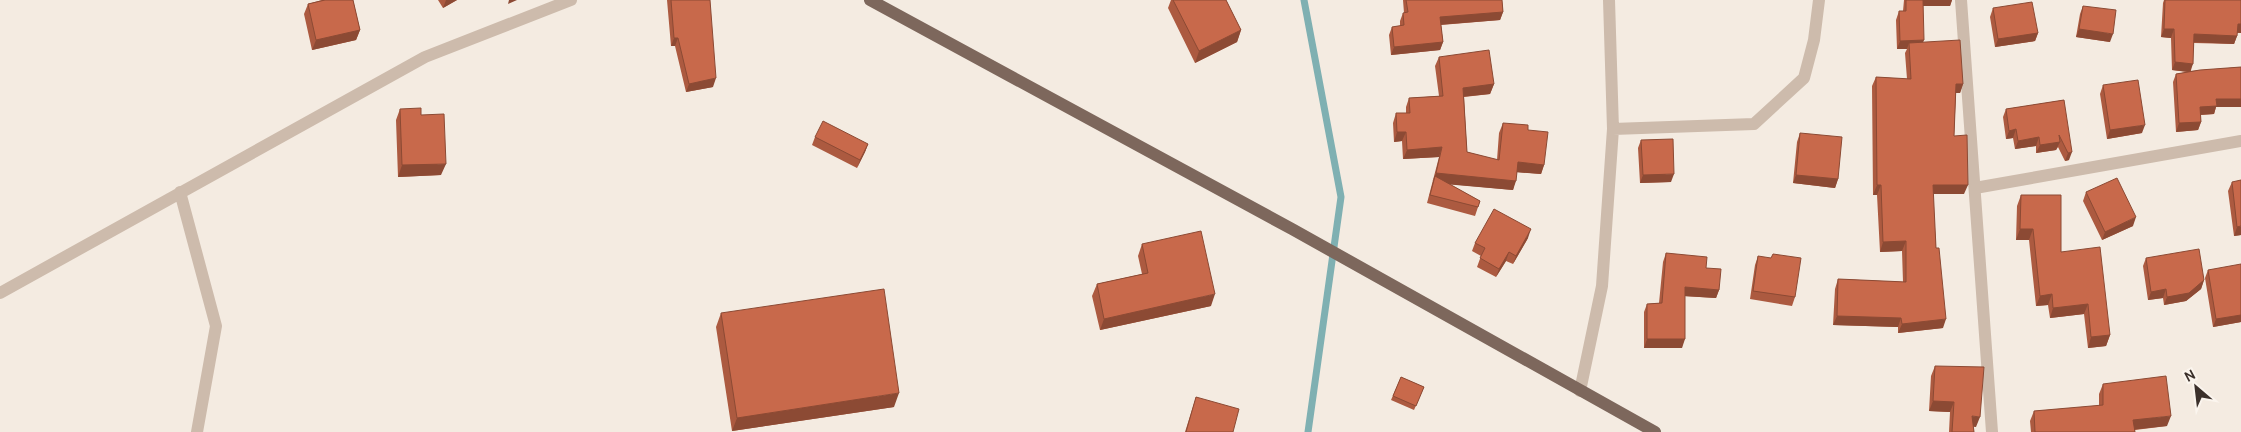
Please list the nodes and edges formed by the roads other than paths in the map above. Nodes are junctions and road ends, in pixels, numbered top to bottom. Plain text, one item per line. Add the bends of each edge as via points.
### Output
1 (571, 0) edge
2 (870, 0) edge
3 (1609, 0) edge
4 (1819, 0) edge
5 (1961, 0) edge
6 (1613, 129) junction
7 (2241, 140) edge
8 (1975, 188) junction
9 (180, 192) junction
10 (0, 293) edge
11 (1580, 391) junction
12 (197, 432) edge
13 (1655, 432) edge
14 (1992, 432) edge

1 - 9 street via 425,56
2 - 11 main road via 1292,229
3 - 6 street
4 - 6 street via 1814,40 1804,78 1754,124
5 - 8 street
6 - 11 street via 1602,286
7 - 8 street
8 - 14 street
9 - 10 street
9 - 12 street via 216,326
11 - 13 main road

